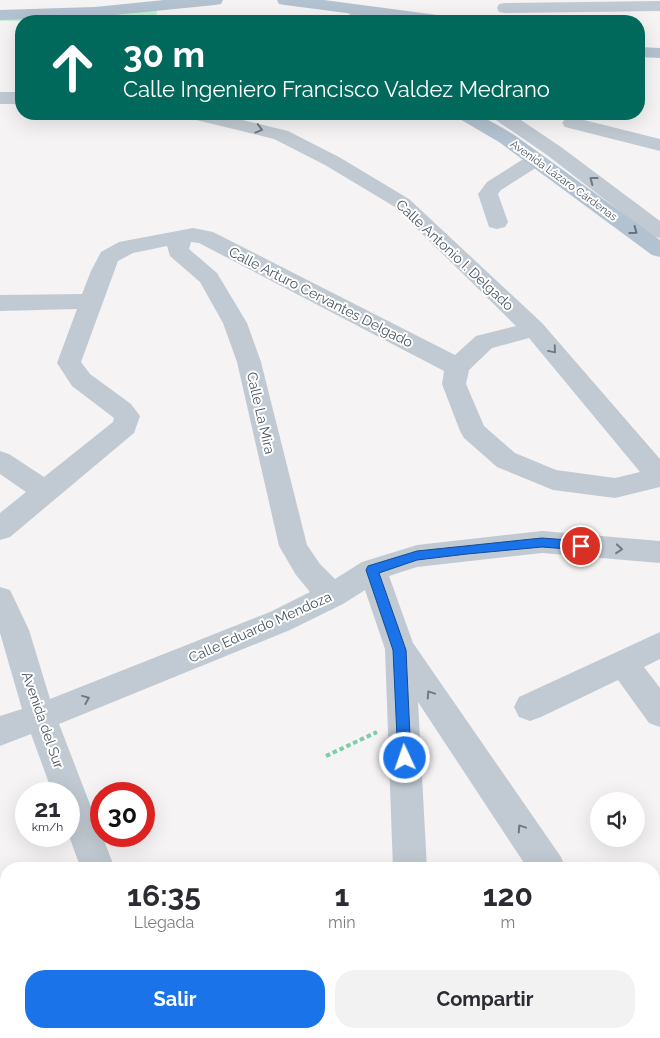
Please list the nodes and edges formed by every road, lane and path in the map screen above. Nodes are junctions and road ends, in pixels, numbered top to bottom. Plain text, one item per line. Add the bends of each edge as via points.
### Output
1 (215, 0) edge
2 (285, 0) edge
3 (174, 3) junction
4 (612, 3) edge
5 (660, 6) edge
6 (352, 9) junction
7 (506, 10) edge
8 (0, 15) edge
9 (159, 15) edge
10 (360, 15) edge
11 (398, 15) edge
12 (0, 24) edge
13 (15, 24) edge
14 (645, 52) edge
15 (660, 53) edge
16 (0, 98) edge
17 (15, 98) edge
18 (219, 120) edge
19 (475, 120) edge
20 (509, 120) edge
21 (574, 120) edge
22 (581, 120) edge
23 (660, 145) edge
24 (554, 151) junction
25 (535, 160) junction
26 (497, 222) dead end
27 (660, 235) edge
28 (183, 238) junction
29 (92, 301) junction
30 (0, 303) edge
31 (534, 329) junction
32 (457, 367) junction
33 (0, 461) edge
34 (660, 477) edge
35 (44, 491) junction
36 (0, 529) edge
37 (660, 552) edge
38 (372, 570) junction
39 (334, 595) junction
40 (0, 599) edge
41 (660, 645) edge
42 (400, 650) junction
43 (623, 663) junction
44 (530, 706) dead end
45 (660, 713) edge
46 (40, 717) junction
47 (403, 720) junction
48 (0, 731) edge
49 (326, 756) dead end
50 (95, 862) edge
51 (410, 862) edge
52 (544, 862) edge

1 - 3 main road
2 - 6 main road
3 - 8 main road via 95,12
3 - 9 main road
4 - 5 street
4 - 7 street
6 - 10 street
6 - 11 main road
12 - 13 main road
14 - 15 main road
16 - 17 street
18 -> 31 street, Calle Antonio I. Delgado via 281,135 332,161 402,204
19 - 25 main road, Avenida Lázaro Cárdenas
20 - 24 street, Avenida Lázaro Cárdenas
21 - 24 street
22 - 23 street
27 -> 24 street, Avenida Lázaro Cárdenas
25 - 26 street via 494,186 488,194
25 -> 27 main road, Avenida Lázaro Cárdenas
28 - 29 street, Calle Arturo Cervantes Delgado via 127,247 109,257
28 - 32 street, Calle Arturo Cervantes Delgado via 193,235 205,237
28 - 39 street, Calle La Mira via 178,244 178,251 209,278 235,322 249,362 293,546 315,580
29 - 30 street
29 - 35 street, Calle Arturo Cervantes Delgado via 69,363 81,380 122,410 127,416 125,426
31 - 32 street via 484,342
31 -> 34 street, Calle Antonio I. Delgado
32 - 34 street via 454,384 473,431 506,460 553,480 615,488
33 - 35 street
35 - 36 street
38 -> 37 street, Calle Eduardo Mendoza via 417,556 542,542
38 - 39 street, Calle Eduardo Mendoza
38 - 42 street
46 -> 39 street, Calle Eduardo Mendoza
40 - 46 street, Avenida del Sur via 14,630
41 - 43 street
42 - 47 street
52 -> 42 street
43 - 44 street
43 - 45 street
46 - 48 street, Calle Eduardo Mendoza
46 - 50 street, Avenida del Sur
47 - 49 path
47 - 51 street

